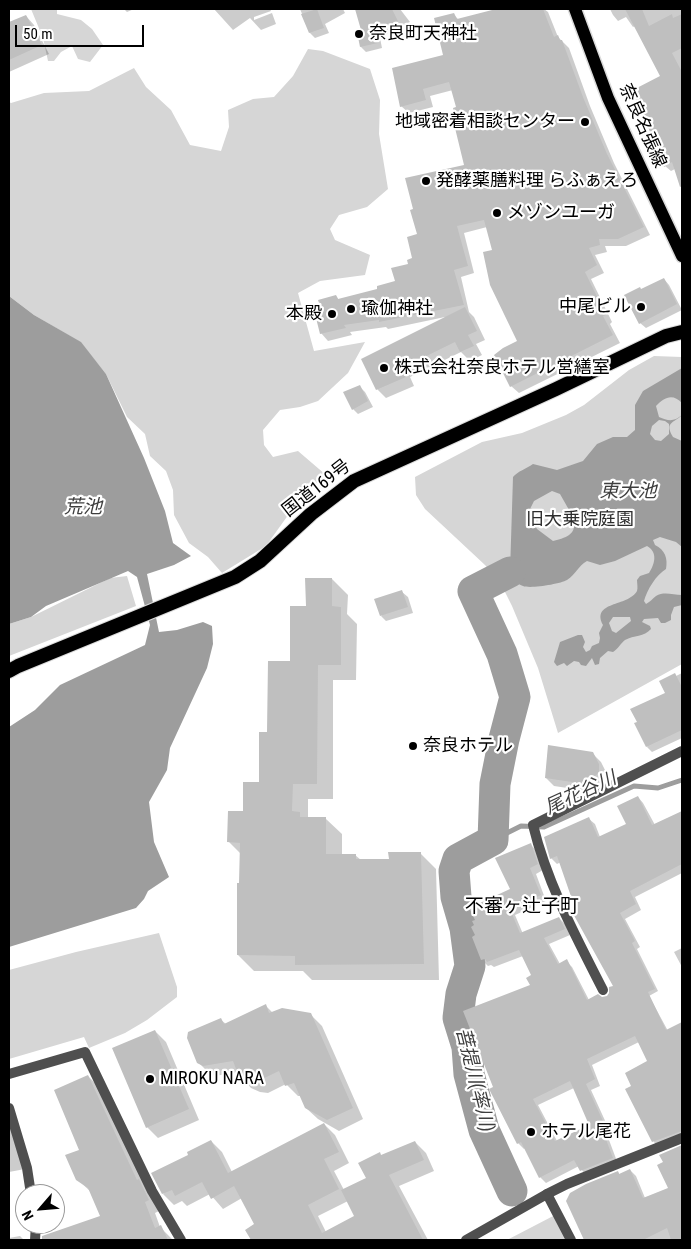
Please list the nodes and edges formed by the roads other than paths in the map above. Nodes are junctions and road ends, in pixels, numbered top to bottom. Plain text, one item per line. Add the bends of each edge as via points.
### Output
1 (575, 9) edge
2 (682, 256) edge
3 (682, 332) edge
4 (9, 671) edge
5 (682, 751) edge
6 (603, 990) dead end
7 (9, 1074) edge
8 (9, 1108) edge
9 (682, 1138) edge
10 (29, 1184) edge
11 (547, 1194) junction
12 (181, 1240) edge
13 (466, 1240) edge
14 (570, 1240) edge

1 - 2 main road, 奈良名張線 via 608,98
3 - 4 highway, 国道169号 via 666,336 354,481 311,514 260,561 235,577
5 - 6 street via 533,825 540,852 576,937
7 - 12 street via 85,1052 152,1191
8 - 10 street
9 - 11 street
11 - 13 street
11 - 14 street

